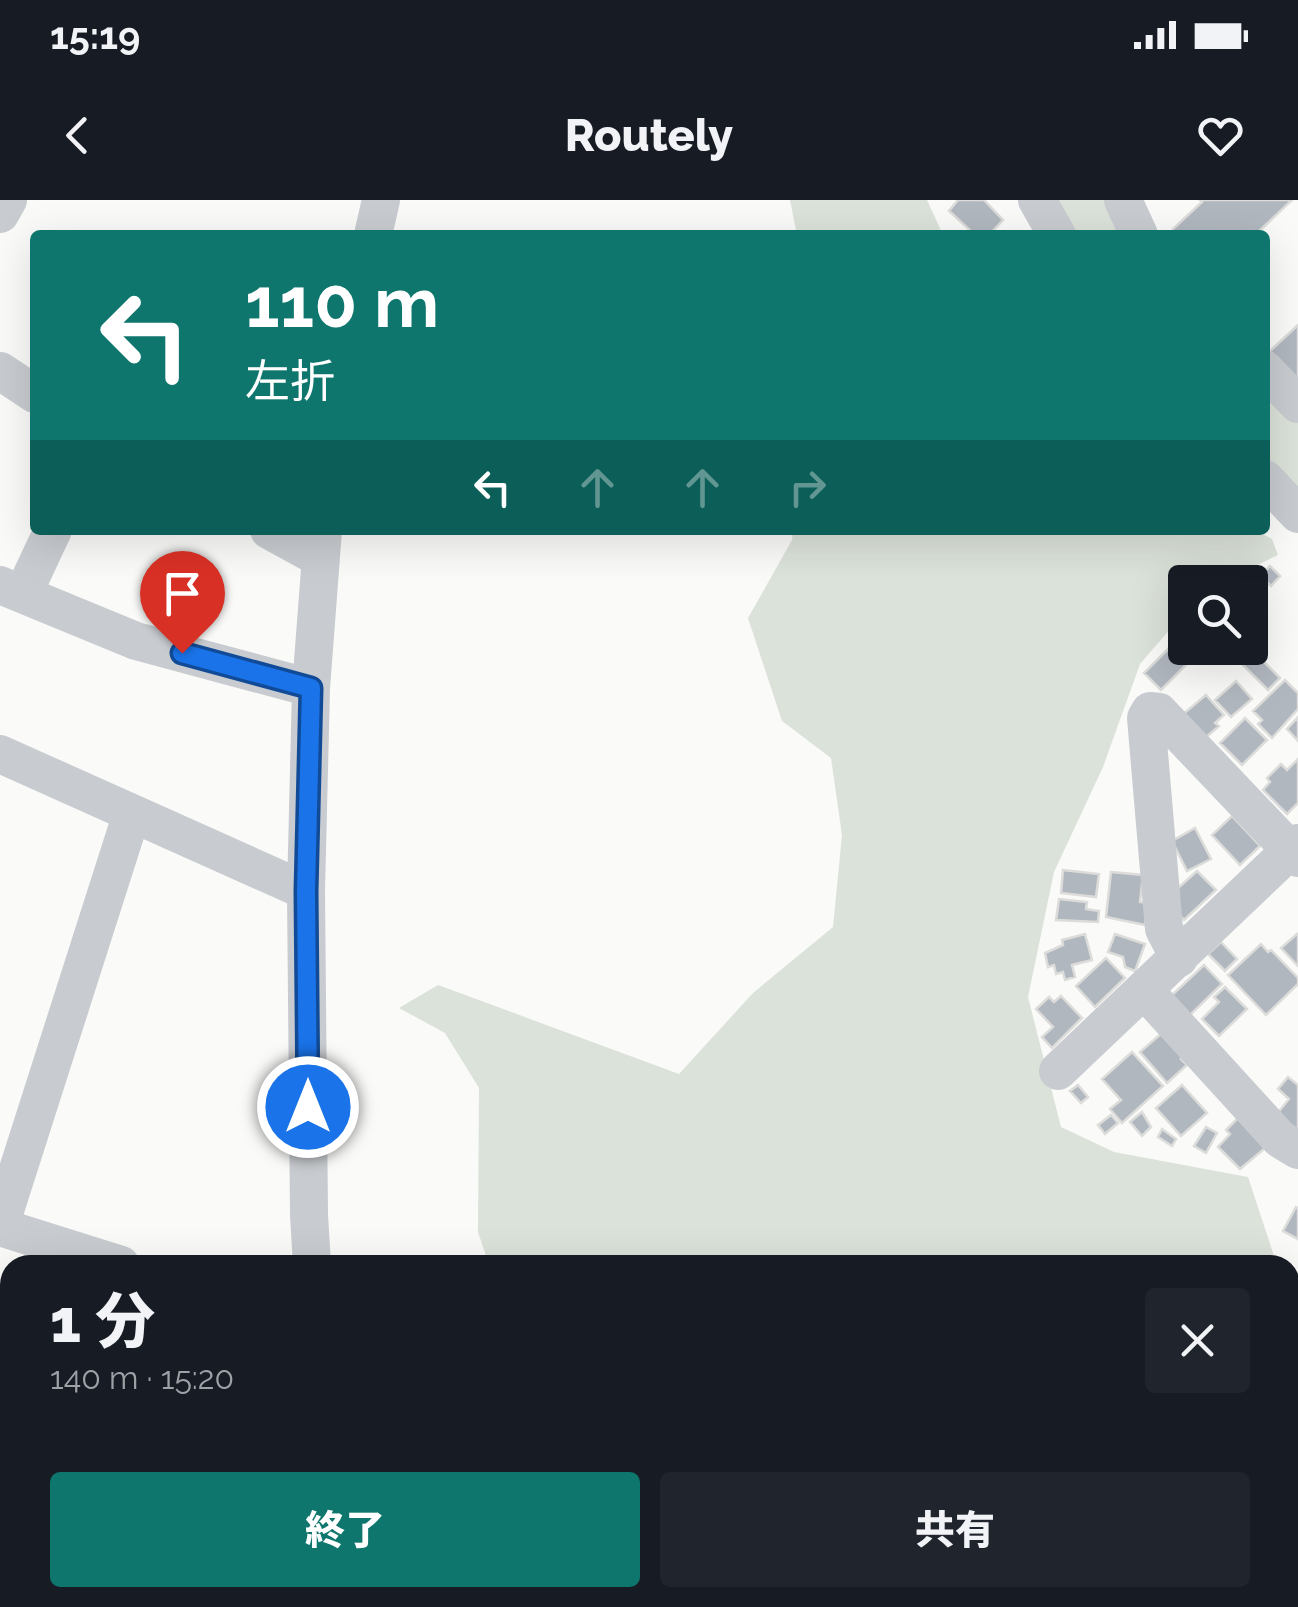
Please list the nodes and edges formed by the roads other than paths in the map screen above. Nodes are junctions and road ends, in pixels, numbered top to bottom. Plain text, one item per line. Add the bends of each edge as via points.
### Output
1 (8, 200) edge
2 (381, 200) edge
3 (1037, 200) edge
4 (1123, 200) edge
5 (0, 214) edge
6 (375, 230) edge
7 (1054, 230) edge
8 (1137, 230) edge
9 (0, 371) edge
10 (1270, 375) edge
11 (30, 391) edge
12 (1298, 404) edge
13 (1270, 484) edge
14 (1298, 514) edge
15 (49, 535) edge
16 (288, 535) edge
17 (321, 544) edge
18 (11, 589) edge
19 (311, 688) junction
20 (0, 754) edge
21 (132, 812) junction
22 (1296, 850) edge
23 (306, 891) junction
24 (1179, 958) junction
25 (1145, 991) junction
26 (1058, 1072) dead end
27 (1298, 1150) edge
28 (9, 1229) edge
29 (2, 1255) edge
30 (90, 1255) edge
31 (311, 1255) edge

1 - 5 street
2 - 6 street
3 - 7 street
4 - 8 street
9 - 11 street
10 - 12 street
13 - 14 street
15 - 18 street
16 - 17 street
17 - 19 street
18 - 19 street via 136,640
19 - 23 street
20 - 21 street
21 - 23 street
21 - 28 street
22 - 24 street
22 - 24 street via 1159,712 1150,711 1164,929
23 - 31 street
24 - 25 street
25 - 26 street
25 - 27 street via 1280,1139
28 - 29 street
28 - 30 street

